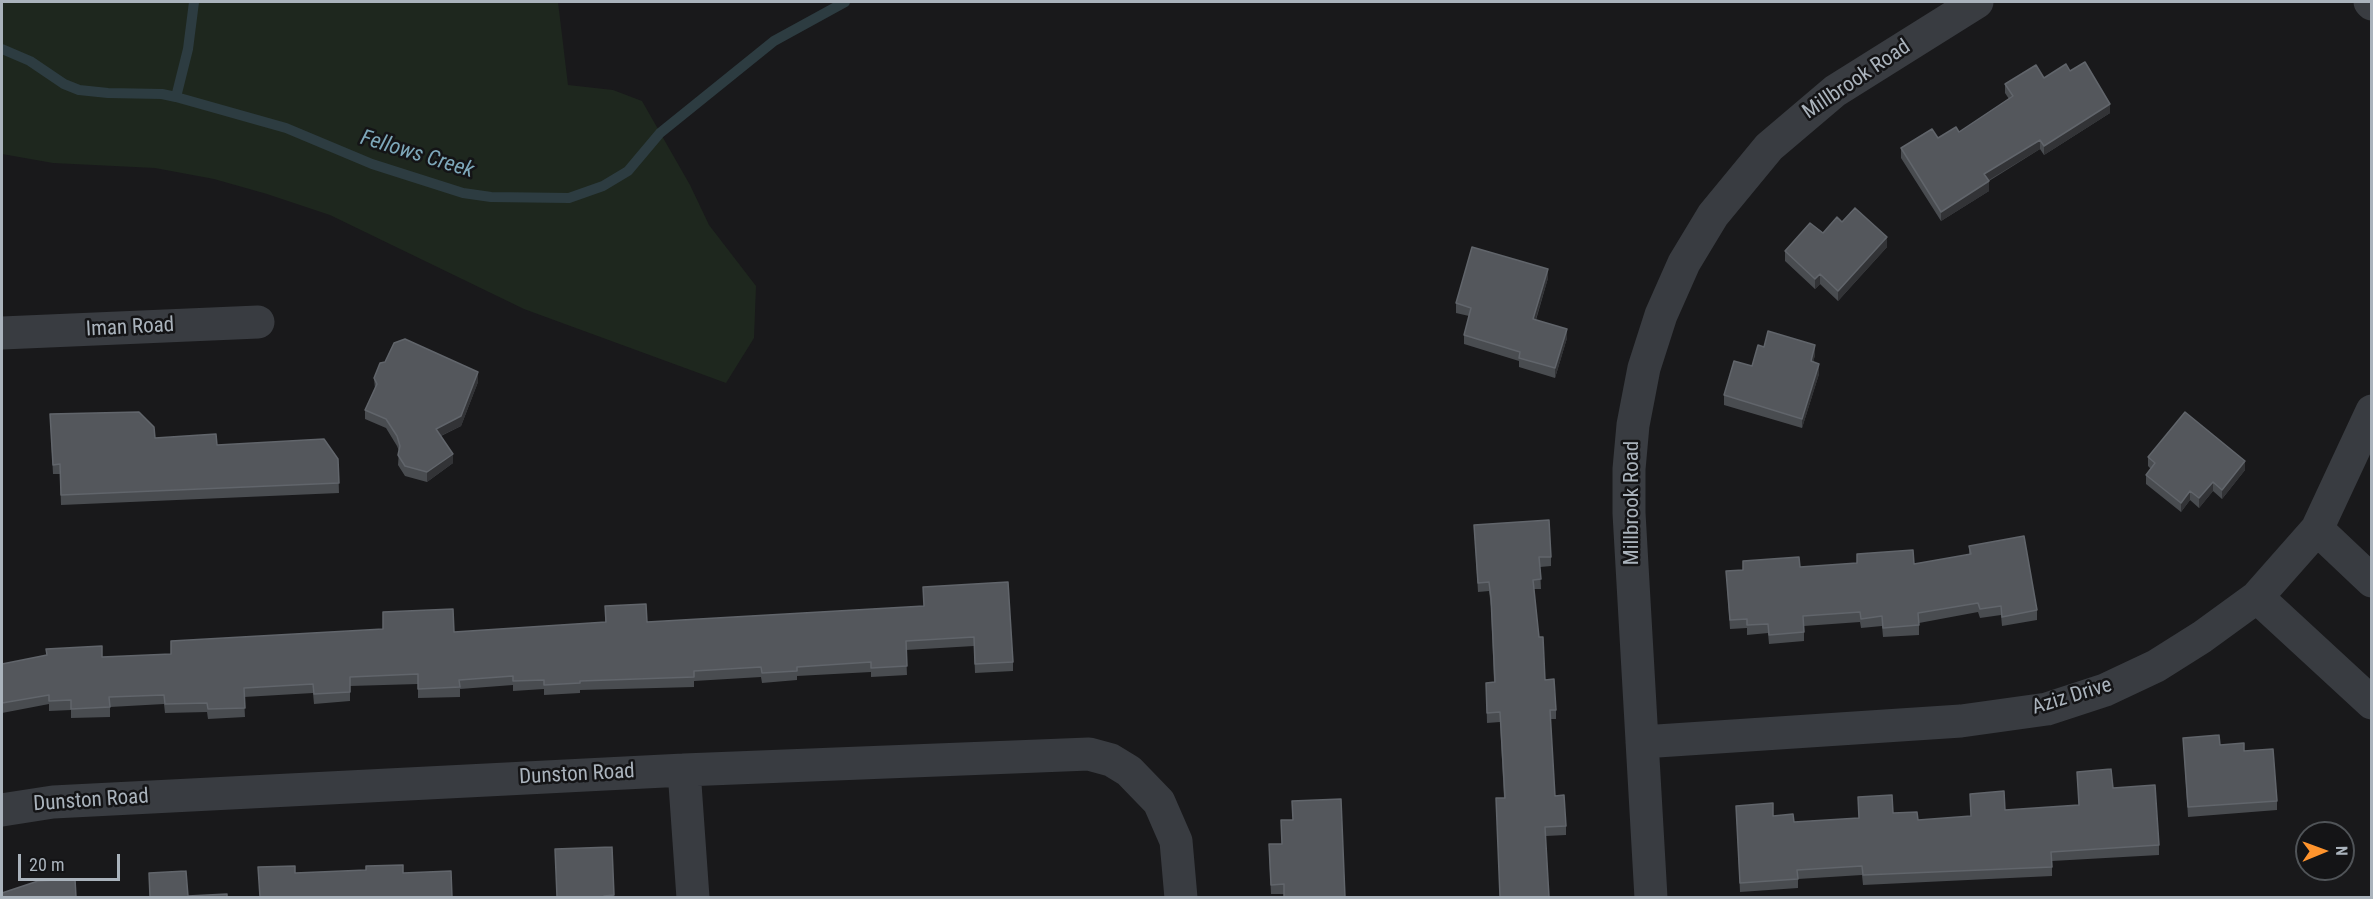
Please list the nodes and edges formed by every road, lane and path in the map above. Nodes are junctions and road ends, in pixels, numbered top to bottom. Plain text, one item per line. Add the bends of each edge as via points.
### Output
1 (1977, 2) edge
2 (258, 322) dead end
3 (2, 333) edge
4 (2372, 411) edge
5 (2317, 529) junction
6 (2372, 581) edge
7 (2257, 597) junction
8 (2372, 703) edge
9 (1642, 742) junction
10 (684, 770) junction
11 (2, 810) edge
12 (693, 897) edge
13 (1181, 897) edge
14 (1651, 897) edge

1 - 9 street, Millbrook Road via 1835,91 1769,147 1713,215 1675,284 1644,368 1629,469
2 - 3 street, Iman Road
4 - 5 street, Aziz Drive
5 - 6 street
5 - 7 street, Aziz Drive
7 - 8 street
7 - 9 street, Aziz Drive via 2156,666 2105,690 2047,709 1961,721
9 - 14 street, Millbrook Road
10 - 11 street, Dunston Road via 53,802
10 - 12 street
10 - 13 street, Dunston Road via 1089,754 1111,760 1144,784 1159,802 1176,841

